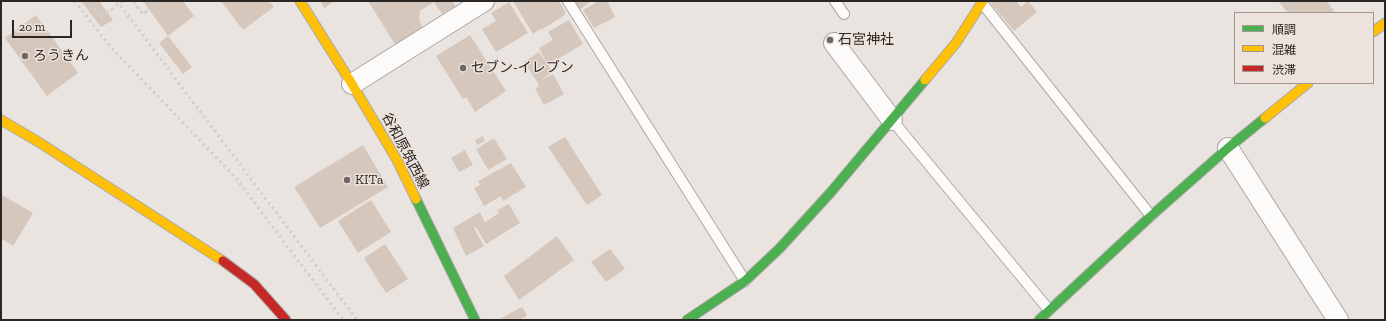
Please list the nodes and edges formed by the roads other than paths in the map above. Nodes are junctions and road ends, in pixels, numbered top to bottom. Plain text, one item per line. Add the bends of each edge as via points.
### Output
1 (300, 1) edge
2 (484, 1) edge
3 (568, 1) edge
4 (836, 1) edge
5 (982, 2) edge
6 (844, 14) dead end
7 (1385, 23) edge
8 (1374, 31) edge
9 (834, 43) dead end
10 (352, 84) junction
11 (1307, 84) edge
12 (1, 120) edge
13 (892, 120) junction
14 (1228, 148) junction
15 (1151, 216) junction
16 (744, 281) junction
17 (1049, 310) junction
18 (286, 320) edge
19 (475, 320) edge
20 (687, 320) edge
21 (1039, 320) edge
22 (1338, 320) edge

1 - 10 street, 谷和原筑西線
2 - 10 street
3 - 16 lane
4 - 6 lane
5 - 13 street via 956,43
5 - 15 lane
7 - 8 street
9 - 13 street
10 - 19 street, 谷和原筑西線 via 397,160
11 - 14 street
12 - 18 street via 220,259 254,284
13 - 16 street via 780,248
13 - 17 lane
14 - 15 street
14 - 22 street
15 - 17 street
16 - 20 street
17 - 21 street

